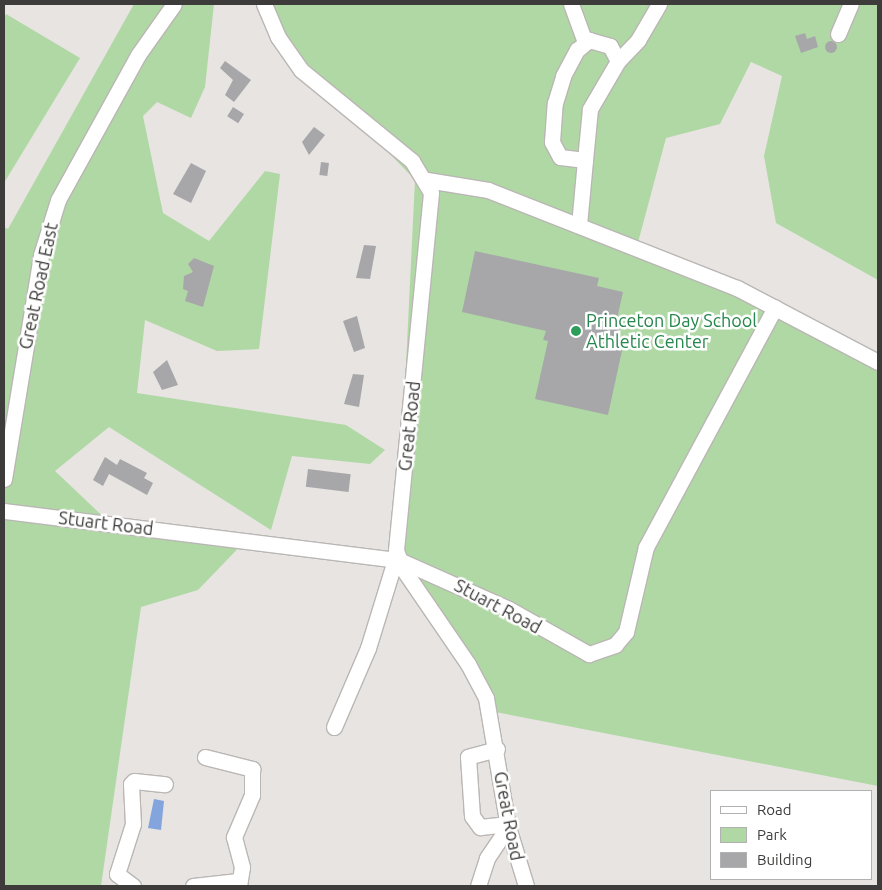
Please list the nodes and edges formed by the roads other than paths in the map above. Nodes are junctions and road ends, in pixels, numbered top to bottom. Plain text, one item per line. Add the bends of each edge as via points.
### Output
1 (174, 4) edge
2 (264, 4) edge
3 (571, 4) edge
4 (660, 4) edge
5 (851, 4) edge
6 (838, 34) dead end
7 (585, 42) junction
8 (618, 61) junction
9 (585, 160) junction
10 (427, 180) junction
11 (579, 225) junction
12 (775, 307) junction
13 (878, 362) edge
14 (4, 479) edge
15 (4, 511) edge
16 (397, 560) junction
17 (334, 727) dead end
18 (497, 749) junction
19 (205, 757) dead end
20 (165, 784) dead end
21 (508, 826) junction
22 (238, 884) edge
23 (133, 886) edge
24 (193, 886) edge
25 (478, 886) edge
26 (526, 886) edge

1 - 14 street, Great Road East via 138,55 58,200 41,255
2 - 10 street, Great Road via 278,37 301,70 412,161
3 - 7 street
4 - 8 street via 638,40
5 - 6 street
7 - 8 street via 610,46
7 - 9 street via 563,76 555,102 552,142 560,157
8 - 9 street via 590,109
9 - 11 street
10 - 11 street via 488,190
10 - 16 street, Great Road via 432,205 396,537
11 - 12 street
12 - 13 street
12 - 16 street, Stuart Road via 646,547 631,618 615,645 589,654 574,649 509,609
15 - 16 street, Stuart Road
16 - 17 street via 368,648
16 - 18 street, Great Road via 479,681
18 - 21 street, Great Road
18 - 21 street via 468,757 472,816 480,827
19 - 22 street via 252,769 252,795 234,837 242,867
20 - 23 street via 134,781 131,784 133,824 117,874
21 - 25 street via 487,858
21 - 26 street, Great Road
22 - 24 street

